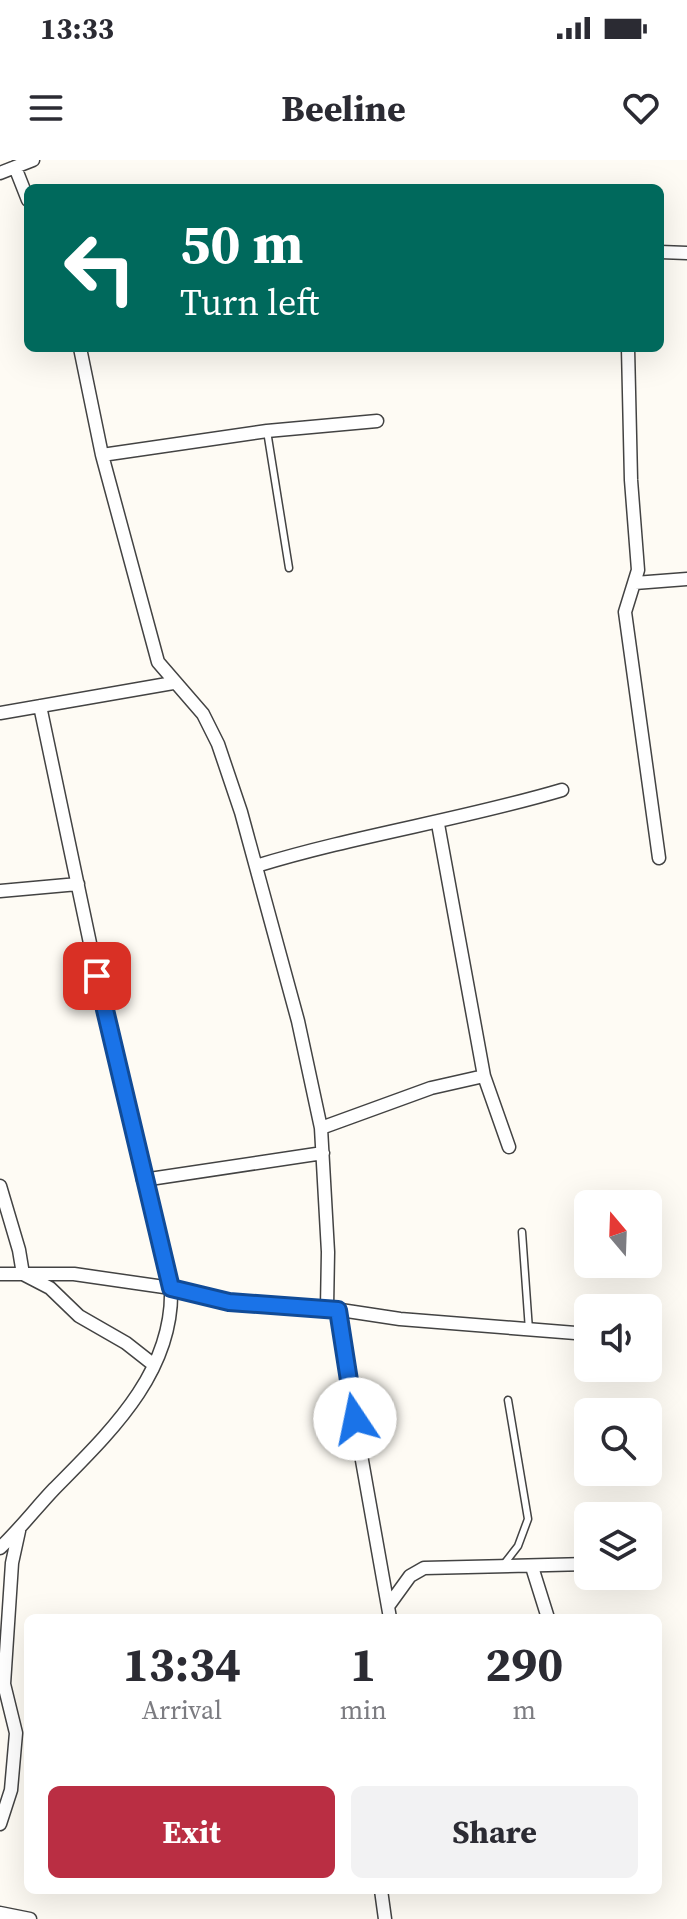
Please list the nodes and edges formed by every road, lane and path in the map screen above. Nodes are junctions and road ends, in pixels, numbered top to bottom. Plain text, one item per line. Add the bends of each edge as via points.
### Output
1 (33, 160) edge
2 (15, 167) junction
3 (0, 173) edge
4 (24, 190) edge
5 (664, 252) edge
6 (687, 253) edge
7 (81, 352) edge
8 (628, 352) edge
9 (377, 421) dead end
10 (267, 431) junction
11 (102, 455) junction
12 (289, 568) dead end
13 (687, 579) edge
14 (635, 583) junction
15 (173, 683) junction
16 (40, 706) junction
17 (0, 713) edge
18 (562, 790) dead end
19 (438, 824) junction
20 (659, 858) dead end
21 (256, 866) junction
22 (78, 884) junction
23 (0, 891) edge
24 (484, 1076) junction
25 (321, 1128) junction
26 (509, 1147) dead end
27 (323, 1153) junction
28 (143, 1180) junction
29 (0, 1186) edge
30 (522, 1232) dead end
31 (0, 1274) edge
32 (23, 1274) junction
33 (171, 1288) junction
34 (332, 1309) junction
35 (529, 1330) junction
36 (574, 1333) edge
37 (154, 1365) junction
38 (508, 1400) dead end
39 (20, 1524) junction
40 (0, 1548) edge
41 (574, 1565) edge
42 (501, 1567) junction
43 (532, 1567) junction
44 (383, 1570) junction
45 (410, 1576) junction
46 (389, 1611) edge
47 (547, 1614) edge
48 (0, 1824) edge
49 (382, 1894) edge
50 (0, 1913) edge
51 (30, 1919) edge
52 (385, 1919) edge

1 - 2 street
2 - 3 street
2 - 4 street
5 - 6 street
7 - 11 street
8 - 14 street
9 - 10 street
10 - 11 street
10 - 12 lane
11 - 15 street via 158,662
13 - 14 street
14 - 20 street via 625,612
15 - 16 street
15 - 21 street via 203,714 218,744
16 - 17 street
16 - 22 street
18 - 19 street
19 - 21 street via 341,842
19 - 24 street
21 - 25 street
22 - 23 street
22 - 28 street
24 - 25 street via 431,1088
24 - 26 street
25 - 27 street
27 - 28 street
27 - 34 street
28 - 33 street
29 - 32 street
30 - 35 lane
31 - 32 street
32 - 33 street via 74,1274
32 - 37 street
33 - 34 street via 229,1302
33 - 37 street via 169,1331
34 - 35 street
34 - 44 street
35 - 36 street
37 - 39 street via 124,1416
38 - 42 lane via 528,1519 518,1546
39 - 40 street
39 - 48 street via 12,1563 4,1684 16,1733 11,1790
41 - 43 street
42 - 43 street
42 - 45 street via 424,1568
43 - 47 street
44 - 45 street
44 - 46 street
45 - 46 street
49 - 52 street
50 - 51 street

